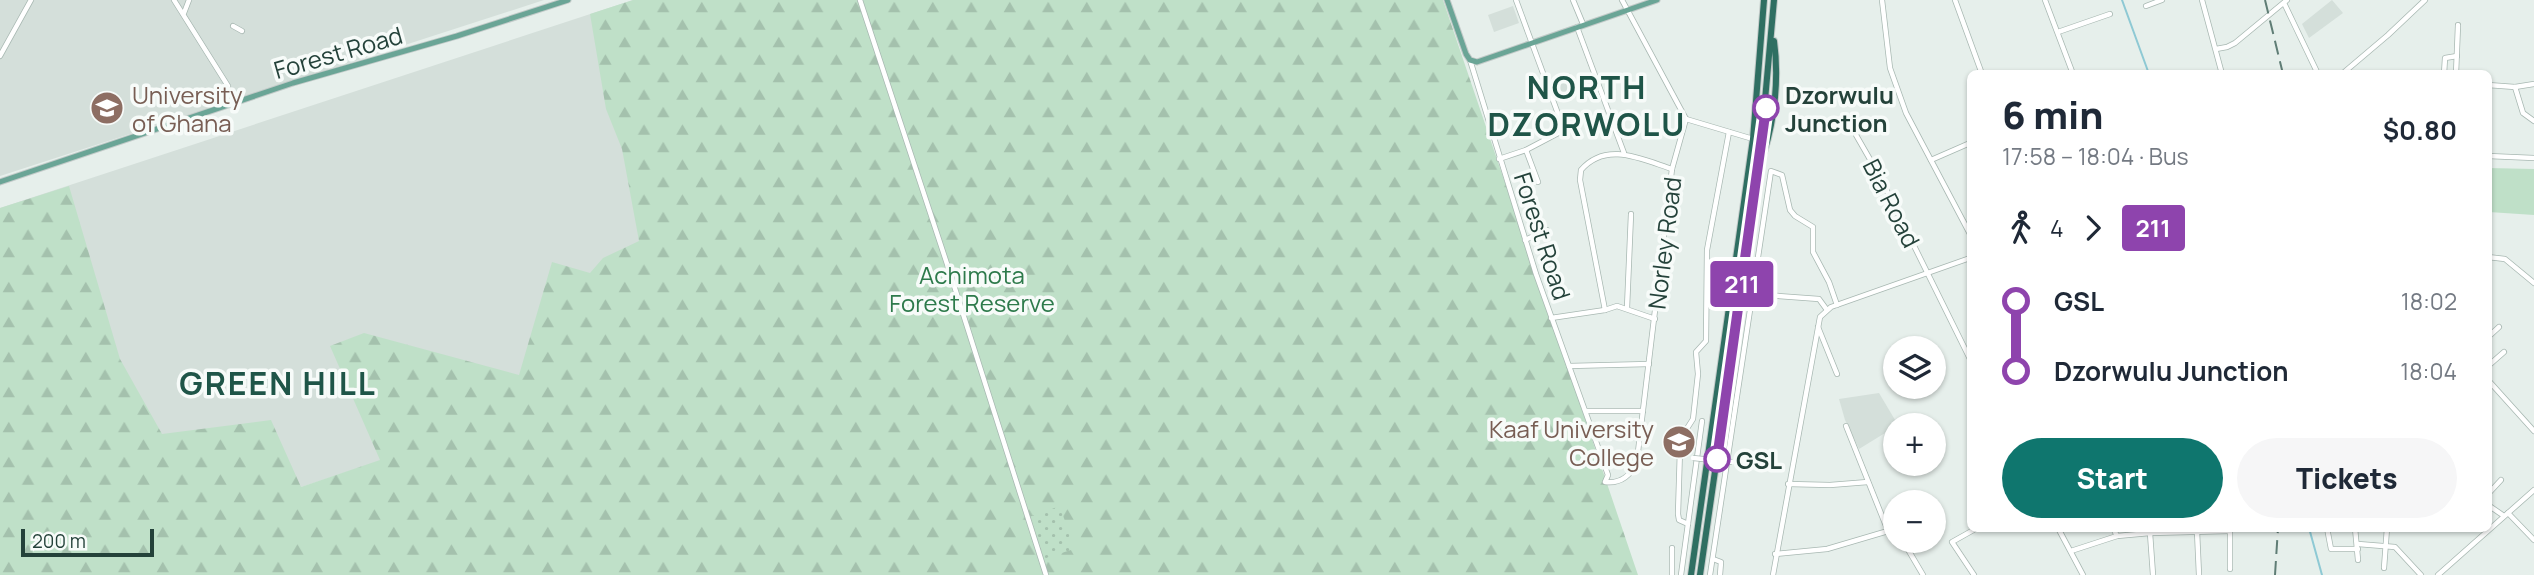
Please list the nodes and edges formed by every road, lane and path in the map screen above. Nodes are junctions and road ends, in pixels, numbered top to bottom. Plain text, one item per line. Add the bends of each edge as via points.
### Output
1 (31, 0) edge
2 (174, 0) edge
3 (189, 0) edge
4 (568, 0) edge
5 (860, 0) edge
6 (1447, 0) edge
7 (1516, 0) edge
8 (1573, 0) edge
9 (1622, 0) edge
10 (1657, 0) edge
11 (1764, 0) edge
12 (1775, 0) edge
13 (1888, 0) edge
14 (1955, 0) edge
15 (2045, 0) edge
16 (2162, 0) edge
17 (2202, 0) edge
18 (2425, 0) edge
19 (1882, 1) edge
20 (2286, 2) edge
21 (2146, 6) dead end
22 (1628, 10) junction
23 (184, 14) junction
24 (2110, 14) dead end
25 (2458, 25) dead end
26 (233, 26) dead end
27 (1580, 26) junction
28 (242, 31) dead end
29 (2058, 32) junction
30 (1533, 44) junction
31 (2216, 48) junction
32 (0, 56) edge
33 (2457, 56) junction
34 (1470, 60) junction
35 (1981, 70) edge
36 (2072, 70) edge
37 (2221, 70) edge
38 (2316, 70) edge
39 (2346, 70) edge
40 (2444, 70) edge
41 (2456, 70) edge
42 (2534, 83) edge
43 (2492, 85) edge
44 (228, 86) dead end
45 (2515, 87) junction
46 (1686, 119) junction
47 (2534, 121) edge
48 (1729, 132) junction
49 (1856, 135) dead end
50 (1753, 139) junction
51 (1967, 144) edge
52 (1526, 150) junction
53 (1624, 153) junction
54 (2492, 156) edge
55 (2534, 158) edge
56 (1499, 159) junction
57 (1931, 160) junction
58 (1672, 169) junction
59 (1538, 181) dead end
60 (0, 182) edge
61 (1631, 214) dead end
62 (1967, 228) edge
63 (1547, 230) dead end
64 (1525, 240) junction
65 (2492, 257) edge
66 (1967, 259) edge
67 (1927, 272) junction
68 (2534, 283) edge
69 (1766, 295) dead end
70 (1837, 305) junction
71 (1627, 308) junction
72 (1605, 310) junction
73 (1827, 310) junction
74 (1551, 317) junction
75 (1655, 320) junction
76 (1817, 325) junction
77 (2499, 327) dead end
78 (2492, 333) edge
79 (2504, 352) dead end
80 (1967, 353) edge
81 (2492, 362) edge
82 (1649, 364) junction
83 (1569, 366) junction
84 (1837, 374) dead end
85 (2492, 384) edge
86 (1586, 411) junction
87 (1643, 411) junction
88 (1693, 419) junction
89 (1702, 421) junction
90 (1713, 423) junction
91 (1846, 426) dead end
92 (2534, 431) edge
93 (1693, 458) dead end
94 (1732, 462) dead end
95 (2501, 480) dead end
96 (1605, 482) joint
97 (1868, 482) junction
98 (1788, 484) junction
99 (2492, 490) edge
100 (2534, 490) edge
101 (2492, 507) edge
102 (2506, 515) junction
103 (1883, 519) edge
104 (1689, 524) junction
105 (2492, 527) edge
106 (1883, 532) edge
107 (1970, 532) edge
108 (2061, 532) edge
109 (2115, 532) edge
110 (2160, 532) edge
111 (2197, 532) edge
112 (2230, 532) edge
113 (2328, 532) edge
114 (2355, 532) edge
115 (2387, 532) edge
116 (2487, 532) edge
117 (2150, 533) junction
118 (2117, 537) junction
119 (2534, 540) edge
120 (2386, 545) junction
121 (2358, 547) junction
122 (1672, 548) dead end
123 (2071, 551) junction
124 (1910, 553) edge
125 (1775, 554) junction
126 (1713, 559) junction
127 (2358, 559) dead end
128 (2384, 568) dead end
129 (2230, 569) dead end
130 (1921, 573) edge
131 (1046, 575) edge
132 (1672, 575) edge
133 (1681, 575) edge
134 (1691, 575) edge
135 (1700, 575) edge
136 (1710, 575) edge
137 (1720, 575) edge
138 (1773, 575) edge
139 (1912, 575) edge
140 (1974, 575) edge
141 (2083, 575) edge
142 (2152, 575) edge
143 (2199, 575) edge
144 (2421, 575) edge
145 (2438, 575) edge

1 - 32 street
2 - 23 street
3 - 23 street
4 - 60 main road, Forest Road via 281,86
5 - 131 street
6 - 34 main road, Forest Road
7 - 30 street
8 - 27 street
9 - 22 street
10 - 22 main road
11 - 50 highway
12 - 135 highway via 1776,60 1769,139 1759,167
13 - 19 street
14 - 35 street
15 - 29 street
16 - 21 street
17 - 31 street
18 - 39 street
19 - 57 street via 1891,72
20 - 31 street via 2235,43
20 - 38 street
22 - 27 main road
22 - 46 street
23 - 44 street
24 - 29 street
25 - 33 street
26 - 28 street
27 - 30 main road
27 - 53 street
29 - 36 street
30 - 34 main road via 1482,61
30 - 52 street via 1564,131
31 - 37 street
33 - 40 street via 2445,58
33 - 41 street
34 - 56 street, Forest Road
42 - 45 street
43 - 45 street
45 - 47 street via 2523,114
46 - 48 street
46 - 58 street, Norley Road
48 - 50 street
48 - 88 street via 1707,250 1707,325 1705,344 1696,356
49 - 67 street, Bia Road
50 - 90 highway
51 - 57 street
52 - 56 street
52 - 59 street
53 - 58 street
53 - 72 street via 1605,154 1581,170
54 - 55 street
56 - 64 street, Forest Road
57 - 62 street
58 - 75 street, Norley Road
61 - 71 street
63 - 64 street
64 - 74 street, Forest Road
65 - 68 street via 2505,259
66 - 67 street
67 - 70 street
67 - 80 street, Bia Road
69 - 73 street via 1819,299
70 - 73 street
70 - 126 street via 1813,252 1813,227 1795,216 1782,175 1771,172
71 - 72 street
71 - 75 street
72 - 74 street
73 - 76 street
74 - 83 street, Forest Road
75 - 82 street, Norley Road
76 - 84 street
76 - 98 street
77 - 78 street
79 - 81 street
82 - 83 street
82 - 87 street, Norley Road
83 - 86 street, Forest Road
85 - 92 street
86 - 87 street
86 - 96 street, Forest Road via 1608,475
87 - 96 street, Norley Road via 1635,466 1620,481
88 - 89 street
88 - 104 street via 1680,449 1679,468 1679,520
89 - 90 street
89 - 104 street
90 - 134 highway
91 - 97 street
93 - 94 street, bridge
95 - 99 street
97 - 98 street
97 - 103 street
98 - 125 street
100 - 102 street
101 - 102 street
102 - 105 street
102 - 119 street
104 - 133 street
106 - 125 street via 1827,549
107 - 140 street via 1952,542
108 - 123 street
109 - 118 street
110 - 117 street
111 - 143 street
112 - 129 street
113 - 121 street via 2331,549
114 - 121 street
115 - 120 street
116 - 145 street
117 - 118 street
117 - 142 street
118 - 123 street
120 - 121 street
120 - 128 street
120 - 144 street via 2397,549
121 - 127 street
122 - 132 street
123 - 141 street
124 - 130 street
125 - 138 street
126 - 136 street
126 - 137 street via 1721,562
130 - 139 street

